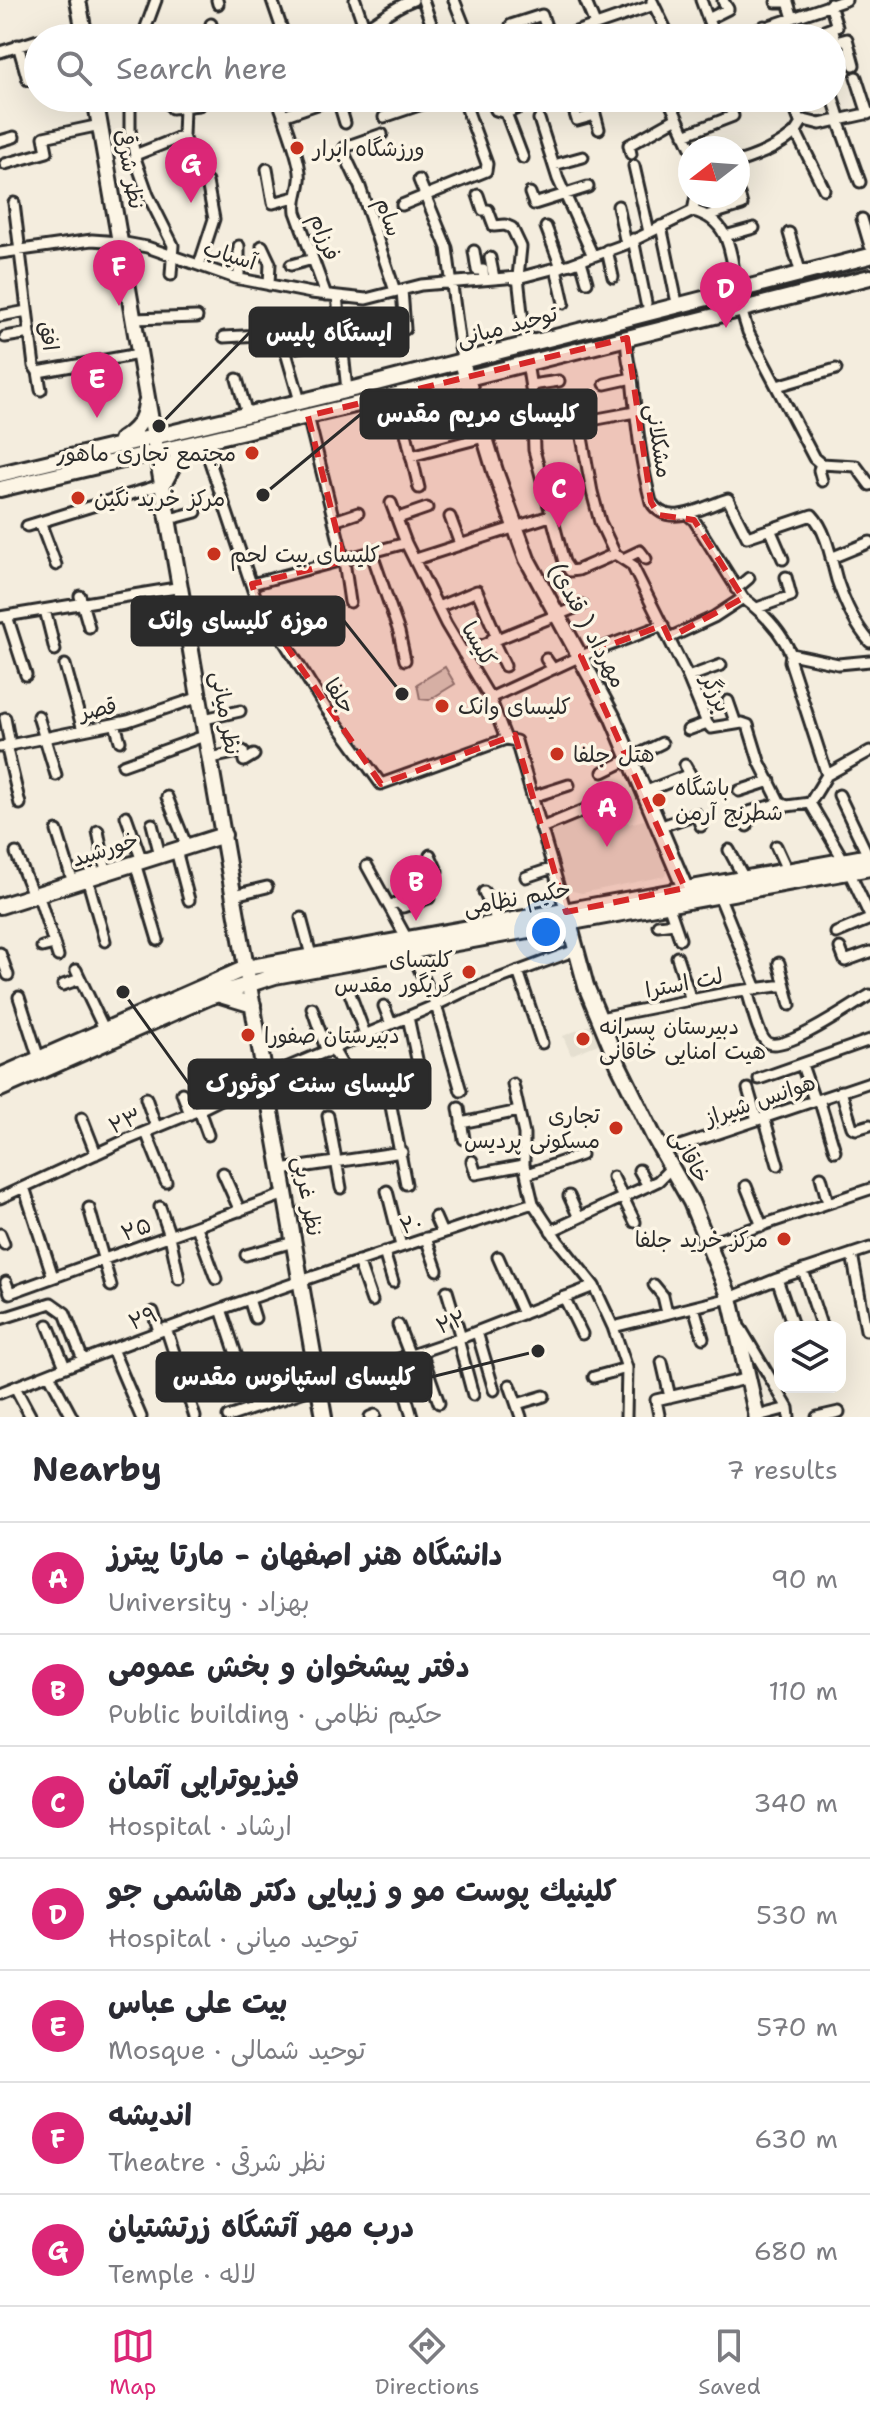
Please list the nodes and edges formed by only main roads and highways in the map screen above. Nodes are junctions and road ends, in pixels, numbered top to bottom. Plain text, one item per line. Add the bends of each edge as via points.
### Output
1 (78, 0) edge
2 (82, 24) edge
3 (98, 112) edge
4 (870, 256) edge
5 (870, 277) edge
6 (462, 361) junction
7 (467, 378) junction
8 (147, 395) junction
9 (200, 442) junction
10 (156, 444) junction
11 (111, 447) junction
12 (0, 474) edge
13 (164, 484) junction
14 (0, 489) edge
15 (224, 835) junction
16 (869, 860) edge
17 (846, 866) junction
18 (687, 894) junction
19 (0, 906) edge
20 (568, 917) junction
21 (241, 937) junction
22 (409, 945) junction
23 (274, 970) junction
24 (248, 976) junction
25 (217, 994) junction
26 (253, 1005) junction
27 (0, 1076) edge
28 (0, 1089) edge
29 (324, 1417) edge
30 (756, 1417) edge

1 - 2 main road
3 - 8 main road, نظر شرقی
4 - 6 main road, توحید میانی
5 - 7 main road, توحید میانی
6 - 7 main road, مهرداد ( قندی)
6 - 10 main road, توحید میانی via 247,414
7 - 9 main road, توحید میانی
7 - 18 main road, مهرداد ( قندی) via 527,559 630,758
8 - 10 main road, نظر شرقی
8 - 11 main road via 144,419
9 - 10 main road, توحید میانی
9 - 13 main road via 177,458
10 - 11 main road
10 - 13 main road, نظر میانی
10 - 14 main road
11 - 12 main road
13 - 15 main road, نظر میانی
15 - 19 main road, خورشید
15 - 21 main road, نظر میانی
16 - 17 main road, حکیم نظامی
17 - 18 main road, حکیم نظامی via 787,870
17 - 18 main road, حکیم نظامی via 719,895
18 - 20 main road, حکیم نظامی
18 - 20 main road, حکیم نظامی via 668,904
20 - 22 main road, حکیم نظامی
20 - 22 main road, حکیم نظامی via 498,923
20 - 30 main road, خاقانی via 643,1128 691,1202 730,1298
21 - 23 main road
21 - 24 main road, نظر میانی
22 - 23 main road, حکیم نظامی
22 - 23 main road, حکیم نظامی via 311,955
23 - 24 main road, حکیم نظامی
23 - 26 main road
24 - 25 main road, حکیم نظامی
24 - 26 main road, نظر غربی
24 - 27 main road, حکیم نظامی
25 - 26 main road
25 - 28 main road, حکیم نظامی
26 - 29 main road, نظر غربی

